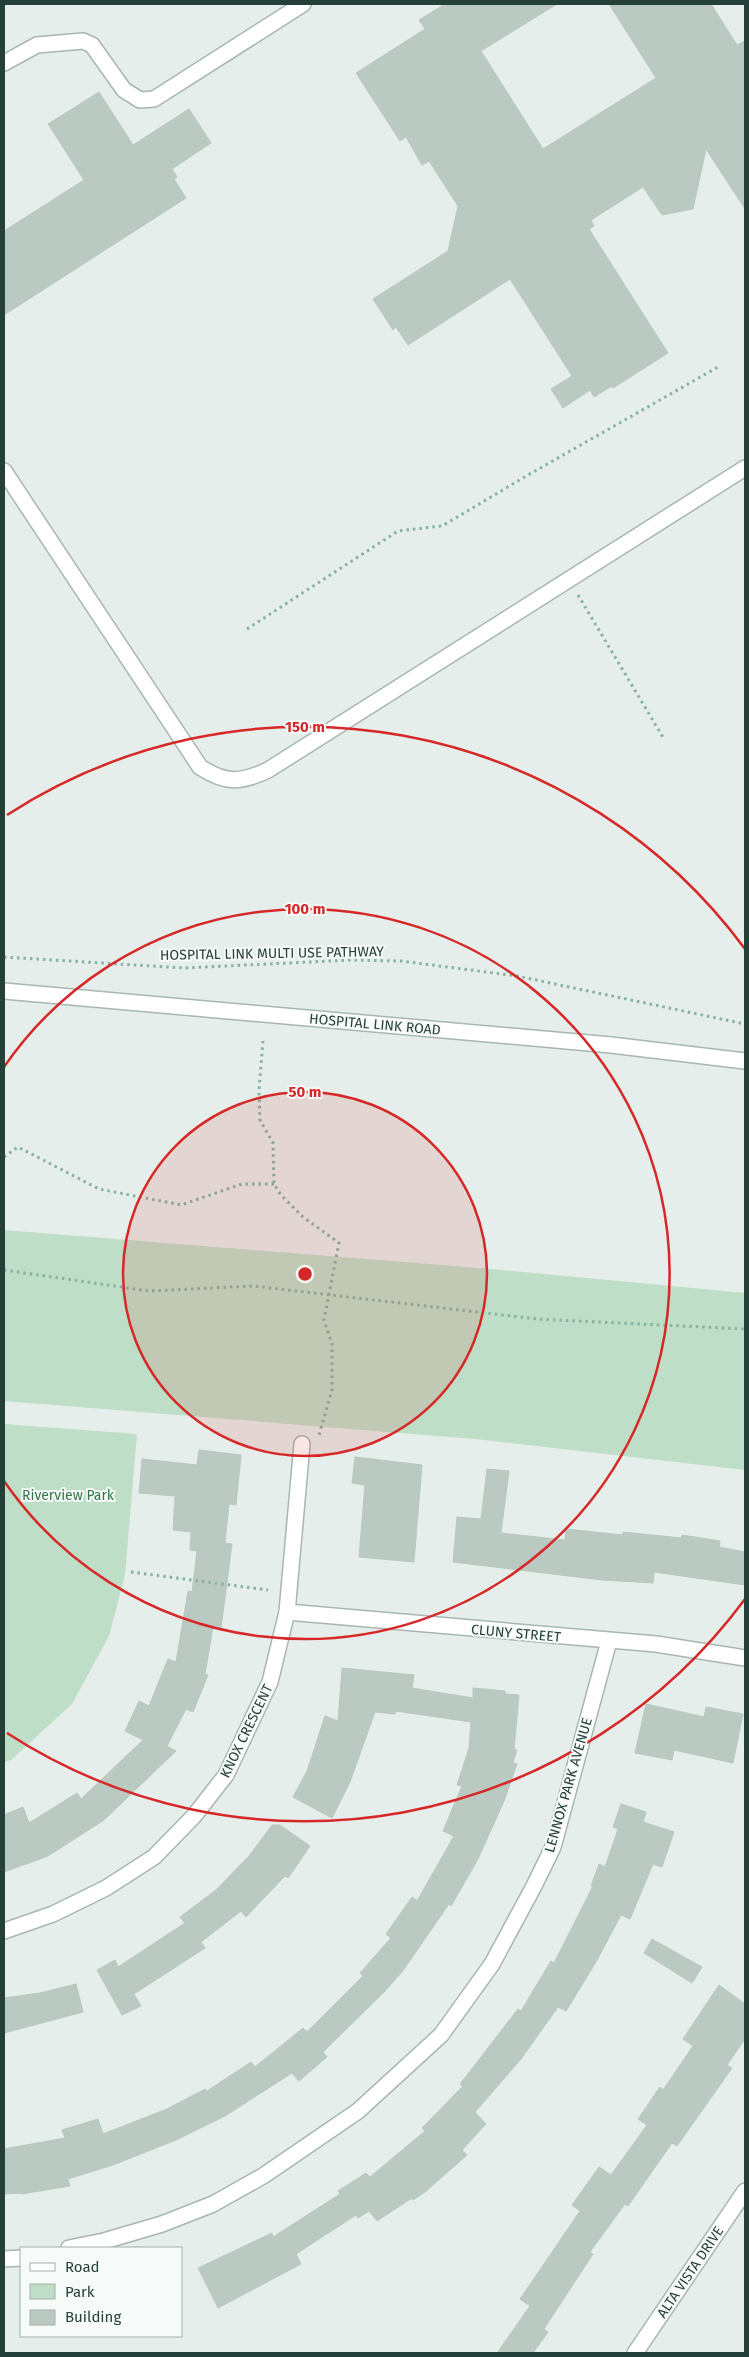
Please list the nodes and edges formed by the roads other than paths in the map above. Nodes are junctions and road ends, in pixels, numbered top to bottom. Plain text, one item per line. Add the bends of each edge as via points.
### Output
1 (303, 4) edge
2 (4, 63) edge
3 (745, 468) edge
4 (4, 471) edge
5 (4, 991) edge
6 (745, 1061) edge
7 (302, 1444) road end
8 (287, 1612) junction
9 (609, 1641) junction
10 (745, 1658) edge
11 (4, 1931) edge
12 (745, 2191) edge
13 (74, 2247) edge
14 (20, 2258) edge
15 (4, 2259) edge
16 (635, 2353) edge

1 - 2 street via 148,101 124,90 92,45 83,41 37,45
3 - 4 street via 268,770 240,781 212,775 200,767
5 - 6 street, HOSPITAL LINK ROAD
7 - 8 street, KNOX CRESCENT
8 - 9 street, CLUNY STREET
8 - 11 street, KNOX CRESCENT via 270,1682 226,1775 194,1816 154,1856 106,1888 52,1914
9 - 10 street, CLUNY STREET via 703,1650
9 - 13 street, LENNOX PARK AVENUE via 552,1847 492,1964 441,2035 358,2111 263,2176 213,2204 162,2224
12 - 16 street, ALTA VISTA DRIVE
14 - 15 street

